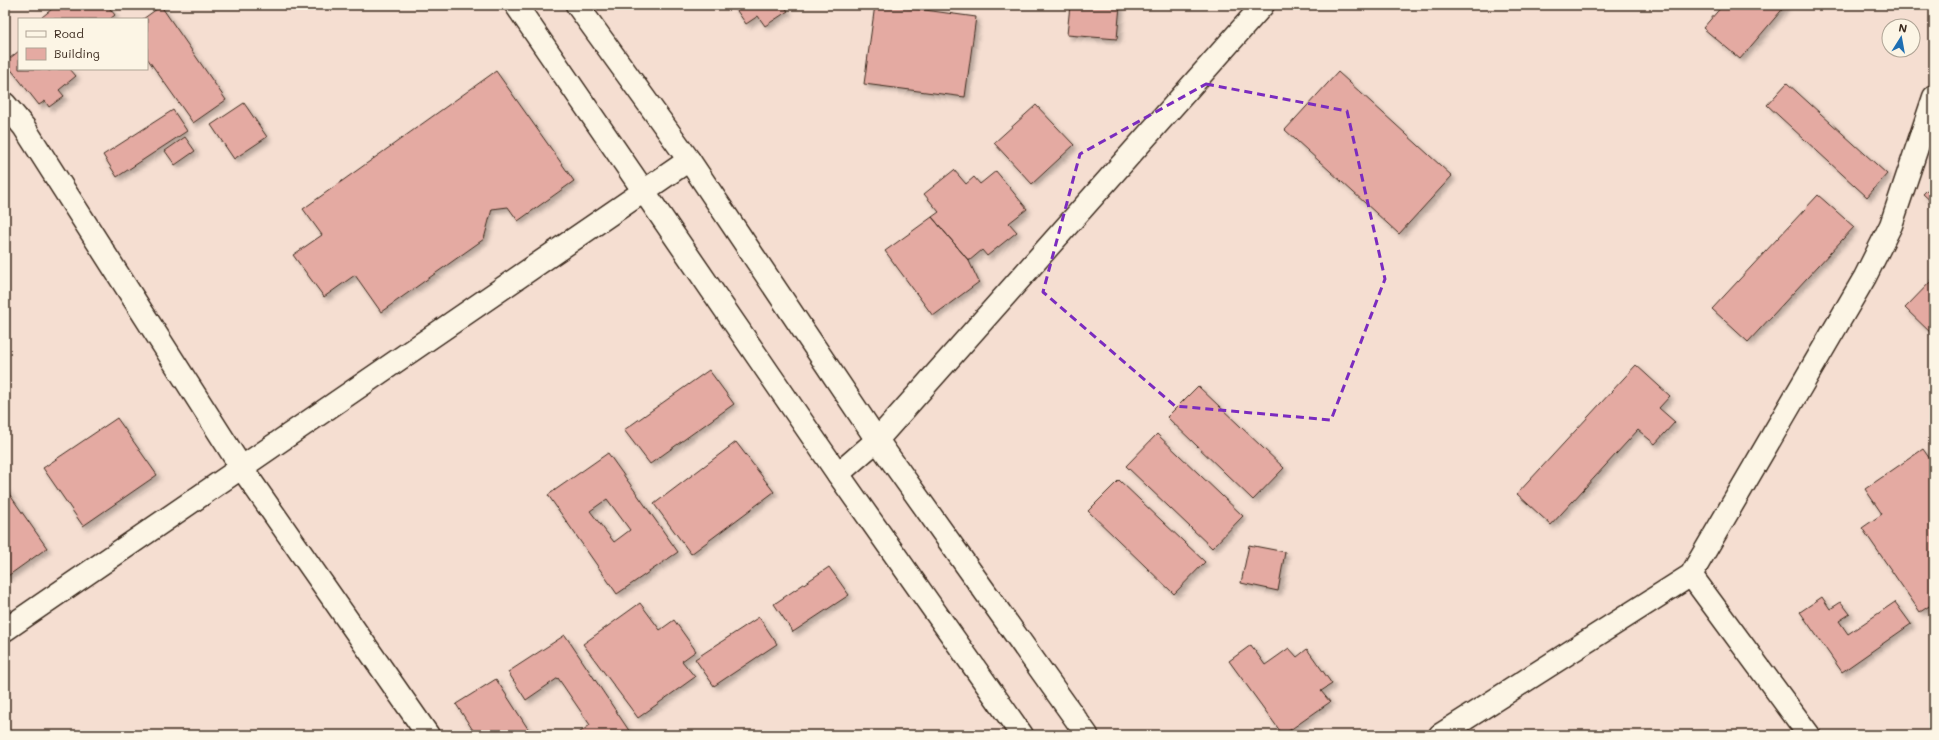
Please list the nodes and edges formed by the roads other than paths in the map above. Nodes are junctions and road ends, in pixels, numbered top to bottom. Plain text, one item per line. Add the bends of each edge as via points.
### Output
1 (516, 5) edge
2 (577, 5) edge
3 (1257, 8) edge
4 (1934, 97) edge
5 (5, 104) edge
6 (689, 160) junction
7 (644, 190) junction
8 (877, 440) junction
9 (241, 467) junction
10 (838, 474) junction
11 (1691, 575) junction
12 (5, 630) edge
13 (428, 735) edge
14 (1022, 735) edge
15 (1087, 735) edge
16 (1440, 735) edge
17 (1809, 735) edge

1 - 7 street
2 - 6 street
3 - 8 street
4 - 11 street via 1891,225 1865,278
5 - 9 street via 24,127
6 - 7 street
6 - 8 street
7 - 9 street
7 - 10 street
8 - 10 street
8 - 15 street
9 - 12 street
9 - 13 street
10 - 14 street
11 - 16 street
11 - 17 street

